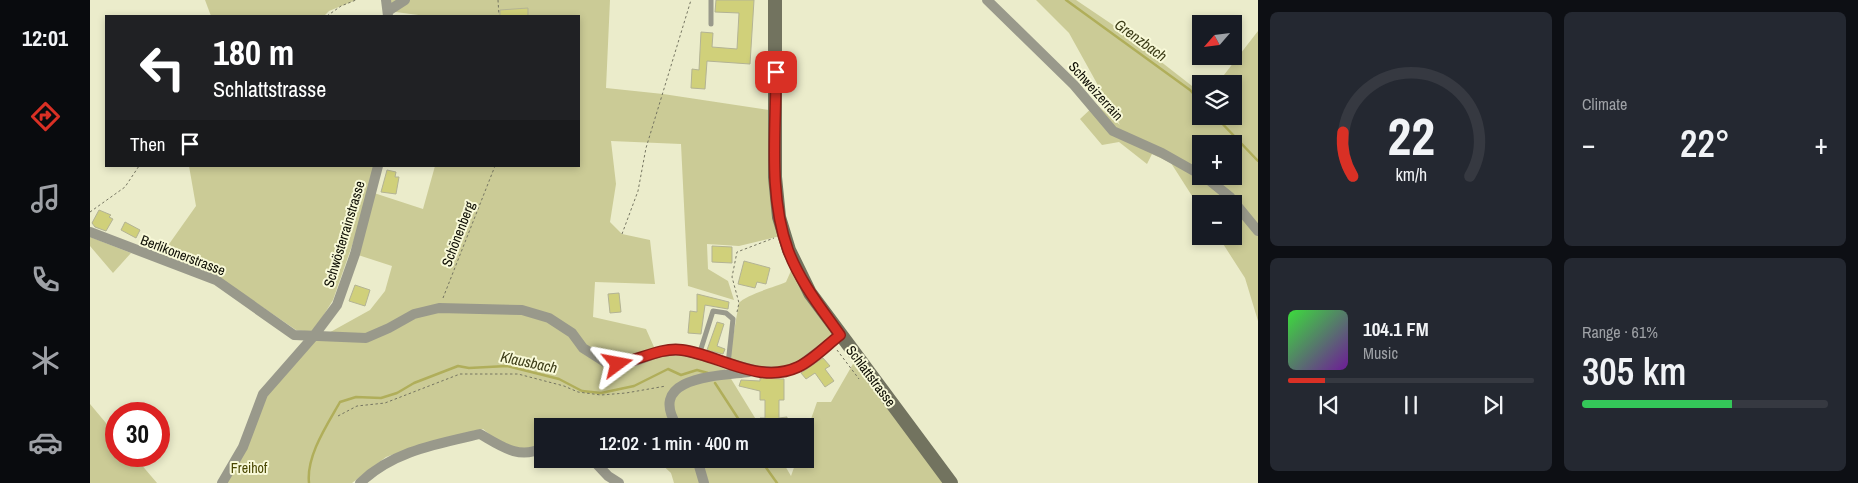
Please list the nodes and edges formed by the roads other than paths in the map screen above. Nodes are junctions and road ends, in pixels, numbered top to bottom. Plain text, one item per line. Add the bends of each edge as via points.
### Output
1 (386, 0) edge
2 (405, 0) edge
3 (711, 0) edge
4 (775, 0) edge
5 (987, 0) edge
6 (388, 14) edge
7 (711, 24) dead end
8 (378, 167) edge
9 (1192, 170) edge
10 (1214, 185) edge
11 (1258, 231) edge
12 (90, 232) edge
13 (313, 337) junction
14 (836, 338) junction
15 (699, 355) junction
16 (728, 364) junction
17 (758, 371) junction
18 (674, 418) edge
19 (534, 452) edge
20 (600, 468) edge
21 (700, 468) edge
22 (222, 483) edge
23 (360, 483) edge
24 (619, 483) edge
25 (704, 483) edge
26 (951, 483) edge

1 - 6 street
2 - 6 street
3 - 7 lane
4 - 14 street, Schlattstrasse via 775,176 784,235 802,278
5 - 9 street, Schweizerrain via 1074,85 1113,131
8 - 13 street, Schwösterrainstrasse via 355,254 337,305
10 - 11 street, Schweizerrain via 1230,197
12 - 13 street, Berlikonerstrasse via 199,272 228,287 294,335
13 - 15 street, Berlikonerstrasse via 366,338 414,314 439,308 522,310 549,318 572,333 583,348 605,362 618,364 660,352 682,350
13 - 22 street, Schwösterrainstrasse via 263,394 243,447
14 - 17 street via 798,367 783,372
14 - 26 street, Schlattstrasse
15 - 16 street, Berlikonerstrasse
15 - 16 lane via 713,311 726,313 733,319 734,328
16 - 17 street, Berlikonerstrasse
17 - 18 street via 701,378 682,384 673,393 669,405
19 - 23 street via 503,448 480,434 416,449 386,462
20 - 24 street
21 - 25 street

